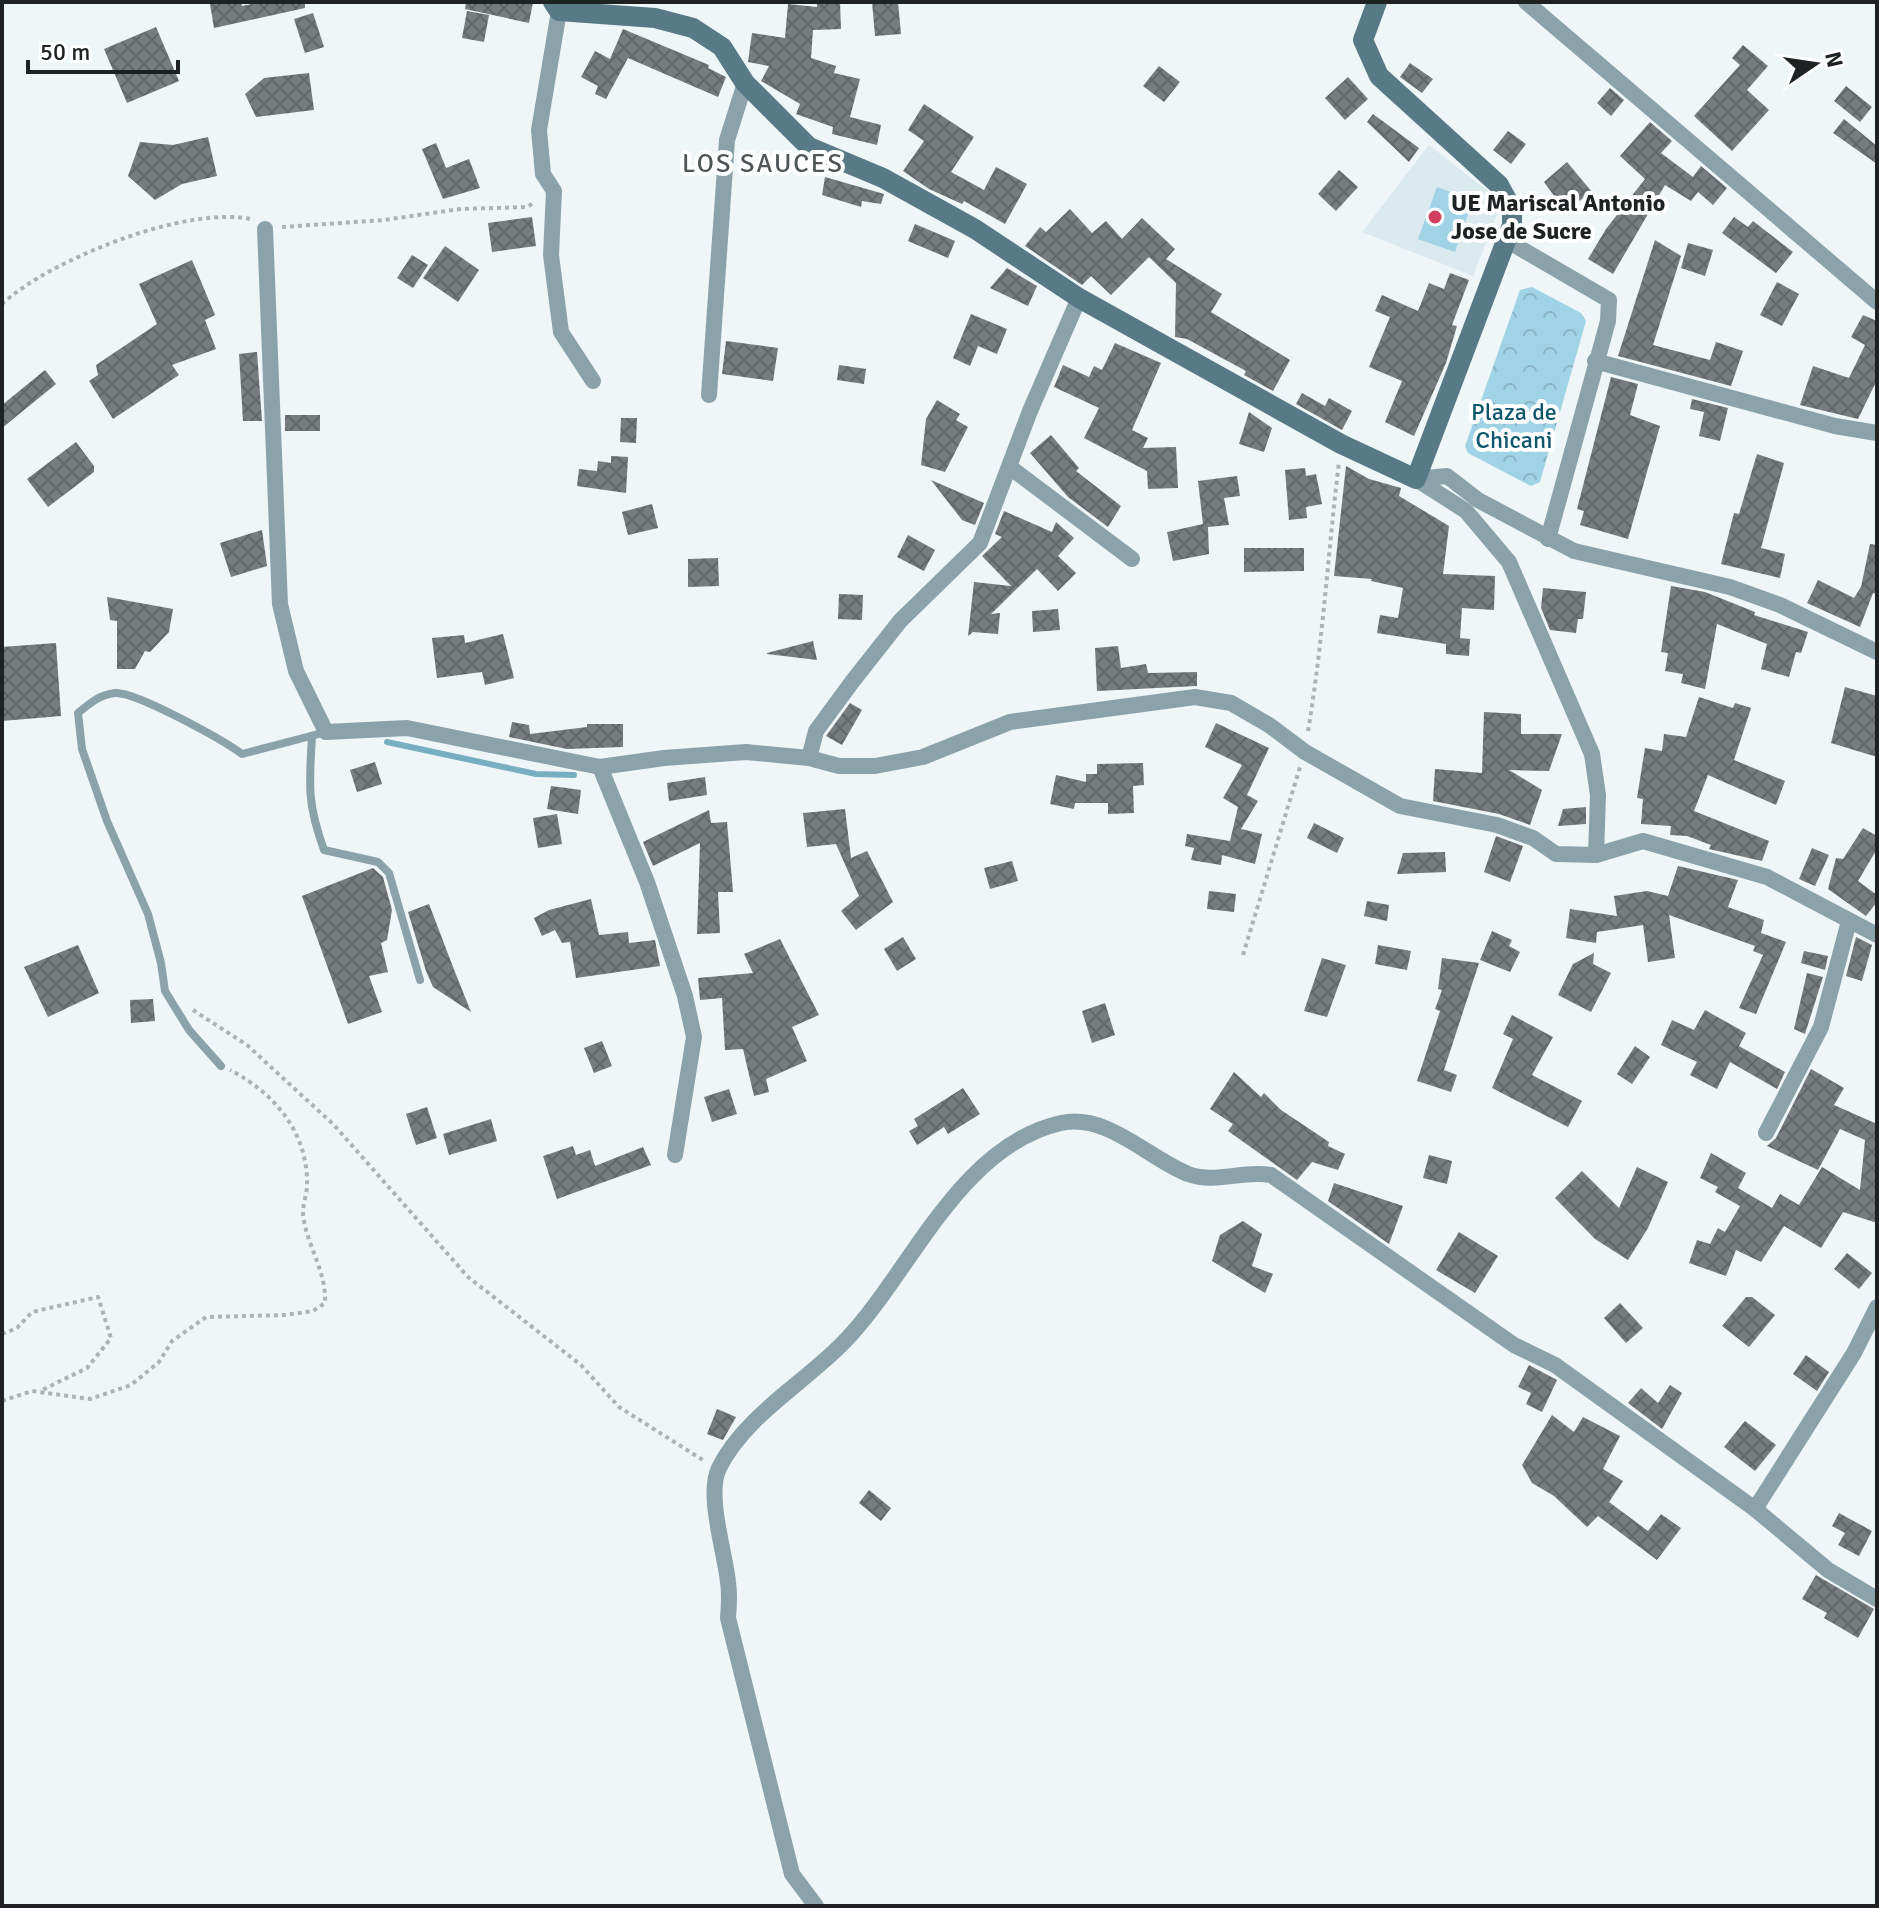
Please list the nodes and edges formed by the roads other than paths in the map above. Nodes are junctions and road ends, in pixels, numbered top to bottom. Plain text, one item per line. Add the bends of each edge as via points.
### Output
1 (1377, 2) edge
2 (1526, 2) edge
3 (556, 7) edge
4 (745, 83) junction
5 (265, 229) dead end
6 (1506, 240) junction
7 (1079, 298) junction
8 (1877, 302) edge
9 (1595, 361) junction
10 (593, 381) dead end
11 (709, 395) dead end
12 (1877, 433) edge
13 (1011, 468) junction
14 (1416, 479) junction
15 (1548, 539) junction
16 (1132, 559) dead end
17 (1877, 652) edge
18 (319, 734) junction
19 (809, 758) junction
20 (600, 767) junction
21 (1596, 855) junction
22 (1849, 921) junction
23 (1877, 935) edge
24 (420, 980) dead end
25 (221, 1066) road end
26 (1766, 1133) dead end
27 (675, 1155) dead end
28 (1877, 1307) edge
29 (1755, 1509) junction
30 (1877, 1599) edge
31 (816, 1906) edge

1 - 6 street via 1363,40 1369,59 1407,105 1499,185 1512,209
2 - 8 street
3 - 4 street via 655,18 693,28 722,47
3 - 10 street via 539,130 543,174 554,191 551,255 561,332
4 - 7 street via 809,147 883,178 975,229
4 - 11 street via 727,140
5 - 18 street via 280,604
6 - 9 street via 1609,300
6 - 14 street
7 - 13 street
7 - 14 street via 1341,444
9 - 12 street
9 - 15 street
13 - 16 street
13 - 19 street via 980,543 900,621 816,731
14 - 15 street via 1447,476
14 - 21 street via 1466,511 1509,562 1592,754 1598,795
15 - 17 street via 1606,559 1730,587
18 - 20 street via 407,728
18 - 24 lane via 307,773 310,813 324,850 378,862 389,873
18 - 25 lane via 242,754 189,721 119,692 96,697 78,713 82,749 148,914 165,991 189,1030
19 - 20 street via 746,752
19 - 21 street via 839,766 875,766 923,757 1010,722 1195,697 1231,703 1400,806 1497,825 1533,838 1556,854
20 - 27 street via 647,882 694,1037
21 - 22 street via 1643,841 1767,877
22 - 23 street
22 - 26 street via 1821,1027
28 - 29 street via 1854,1353
29 - 30 street via 1828,1570
29 - 31 street via 1555,1365 1514,1345 1271,1175 1249,1172 1214,1180 1187,1173 1085,1121 1034,1133 969,1179 844,1342 745,1433 718,1470 715,1503 729,1585 728,1618 792,1874

